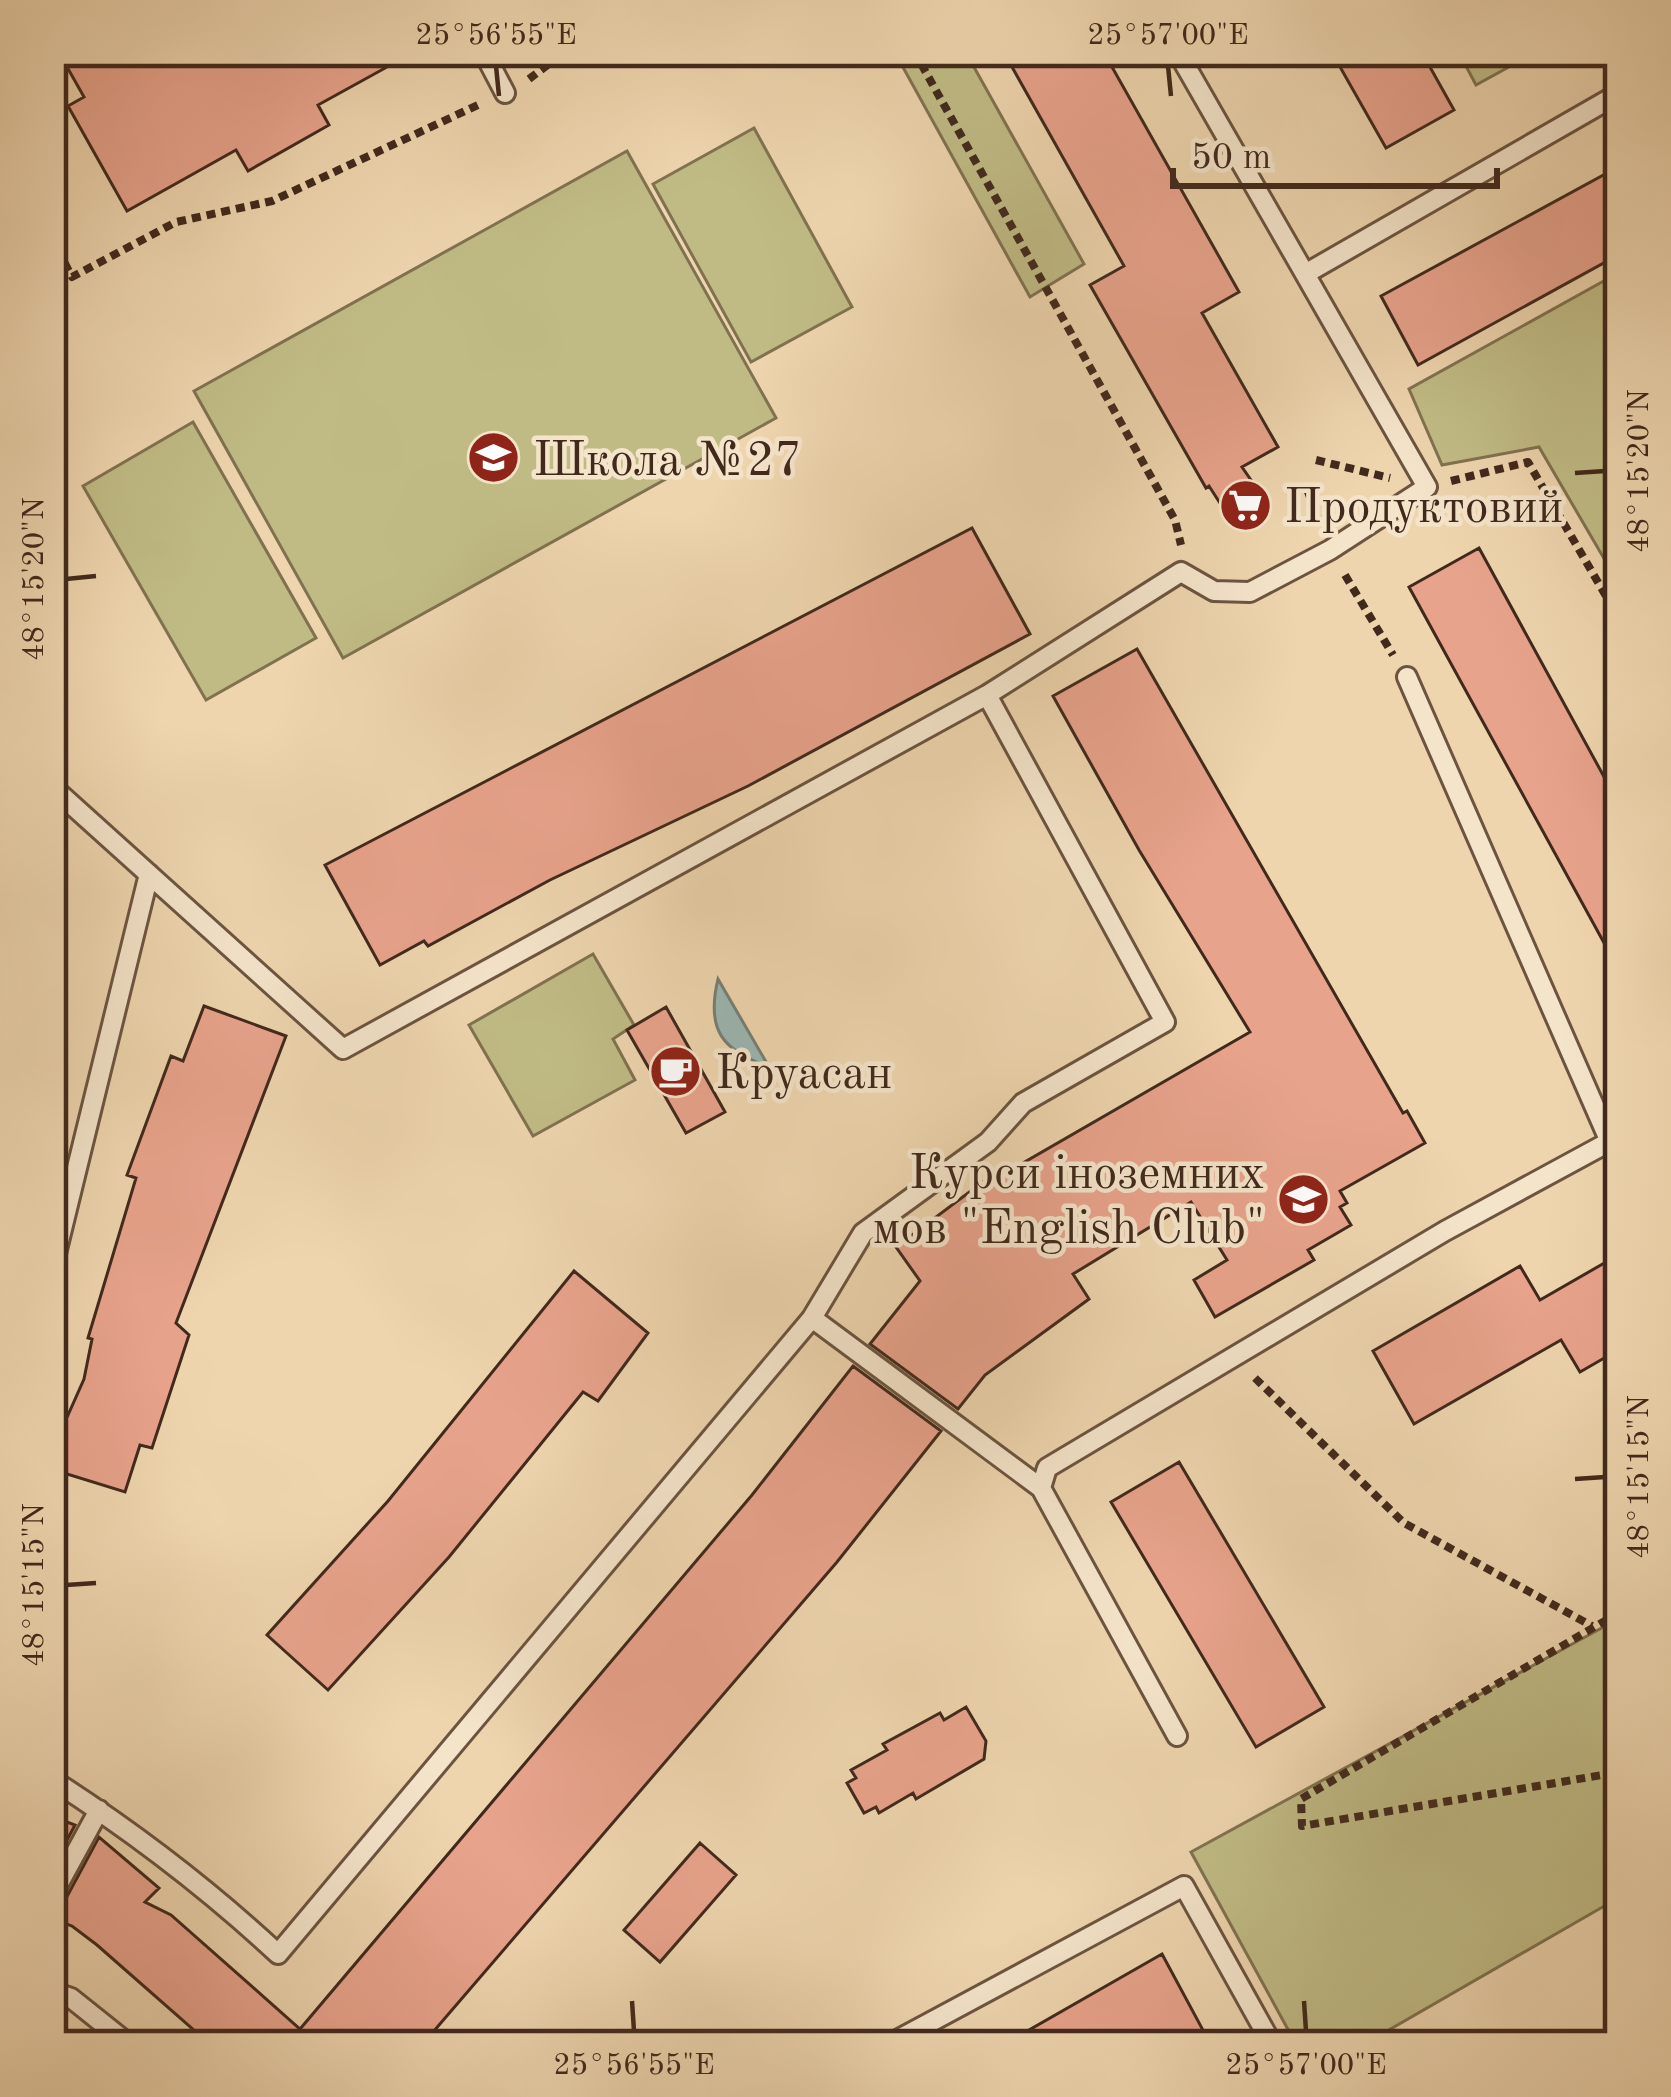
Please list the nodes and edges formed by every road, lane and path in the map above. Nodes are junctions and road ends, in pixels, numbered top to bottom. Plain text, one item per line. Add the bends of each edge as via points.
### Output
1 (483, 51) edge
2 (566, 51) edge
3 (914, 51) edge
4 (1177, 51) edge
5 (505, 93) junction
6 (1620, 93) edge
7 (51, 236) edge
8 (1305, 274) junction
9 (1316, 460) dead end
10 (1427, 487) junction
11 (1330, 550) junction
12 (1183, 551) dead end
13 (1620, 620) edge
14 (1407, 676) joint
15 (988, 695) junction
16 (51, 786) edge
17 (149, 874) junction
18 (1615, 1139) edge
19 (51, 1274) edge
20 (812, 1318) junction
21 (1233, 1357) junction
22 (1042, 1488) junction
23 (1620, 1612) edge
24 (1594, 1627) junction
25 (1177, 1736) dead end
26 (1620, 1772) edge
27 (51, 1779) edge
28 (99, 1810) junction
29 (51, 1898) edge
30 (51, 1990) edge
31 (130, 2046) edge
32 (886, 2046) edge
33 (1273, 2046) edge

1 - 5 lane
2 - 5 path
3 - 12 path via 1175,520
4 - 8 lane
5 - 7 path via 272,201 176,222 72,277
6 - 8 lane
8 - 10 lane
9 - 10 path
10 - 11 lane
10 - 13 path via 1528,461
11 - 14 path
11 - 15 lane via 1250,592 1214,591 1180,572
14 - 18 lane
15 - 17 lane via 344,1048
15 - 20 lane via 1165,1022 1023,1102 988,1142 863,1233
16 - 17 lane
17 - 19 lane
18 - 21 lane
20 - 22 lane
20 - 28 lane via 278,1954
21 - 22 lane via 1047,1468
21 - 24 path via 1404,1523
22 - 25 lane
23 - 24 path
24 - 26 path via 1301,1799 1302,1826
27 - 28 lane
28 - 29 lane
30 - 31 lane
32 - 33 lane via 1184,1886

